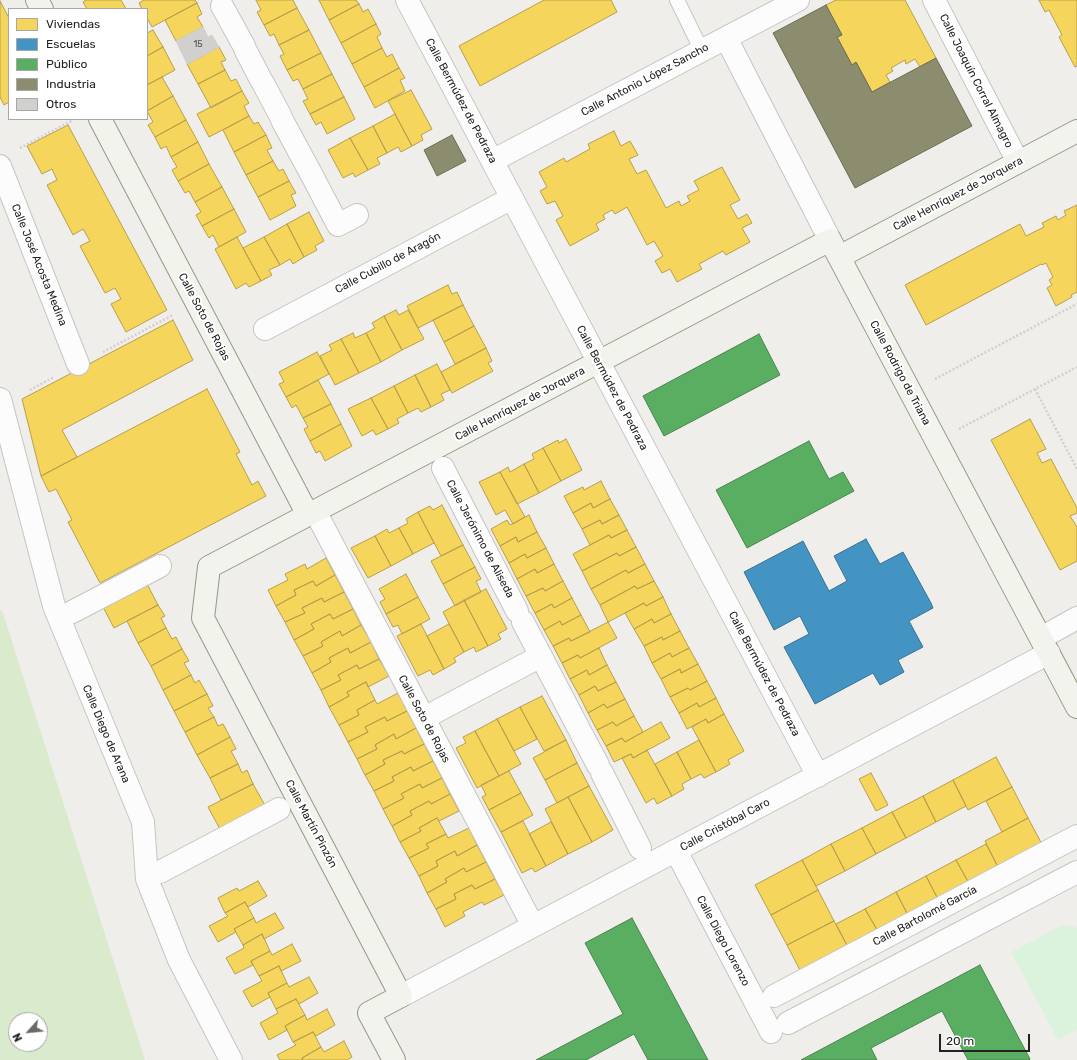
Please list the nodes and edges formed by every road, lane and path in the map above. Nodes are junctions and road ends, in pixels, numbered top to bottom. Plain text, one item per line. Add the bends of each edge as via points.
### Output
1 (407, 0) edge
2 (677, 0) edge
3 (798, 0) edge
4 (934, 0) edge
5 (220, 2) edge
6 (726, 38) junction
7 (702, 50) junction
8 (73, 120) dead end
9 (101, 120) edge
10 (1077, 132) edge
11 (7, 159) edge
12 (492, 161) junction
13 (1018, 162) junction
14 (512, 198) junction
15 (358, 215) dead end
16 (835, 249) junction
17 (1077, 304) edge
18 (265, 329) dead end
19 (599, 362) junction
20 (78, 364) dead end
21 (1077, 366) edge
22 (932, 381) dead end
23 (1035, 389) junction
24 (0, 399) edge
25 (959, 429) dead end
26 (442, 468) dead end
27 (1077, 469) edge
28 (312, 513) junction
29 (160, 566) dead end
30 (209, 567) joint
31 (72, 612) dead end
32 (1077, 618) edge
33 (1045, 645) junction
34 (541, 656) junction
35 (1077, 707) edge
36 (424, 718) junction
37 (818, 776) junction
38 (279, 809) dead end
39 (1077, 836) edge
40 (640, 848) dead end
41 (676, 851) junction
42 (160, 872) dead end
43 (1077, 872) edge
44 (533, 926) junction
45 (401, 996) junction
46 (774, 996) dead end
47 (231, 1060) edge
48 (394, 1060) edge

1 - 12 street, Calle Bermúdez de Pedraza
2 - 7 lane
3 - 6 street, Calle Antonio López Sancho
4 - 13 street, Calle Joaquín Corral Almagro
5 - 15 street via 338,225
6 - 7 street, Calle Antonio López Sancho
6 - 16 street, Calle Rodrigo de Triana
7 - 12 street, Calle Antonio López Sancho
8 - 11 path
9 - 28 street, Calle Soto de Rojas
10 - 13 street, Calle Henríquez de Jorquera
11 - 20 street, Calle José Acosta Medina
12 - 14 street, Calle Bermúdez de Pedraza
13 - 16 street, Calle Henríquez de Jorquera
14 - 18 street, Calle Cubillo de Aragón
14 - 19 street, Calle Bermúdez de Pedraza
16 - 19 street, Calle Henríquez de Jorquera
16 - 33 street, Calle Rodrigo de Triana
17 - 22 path
19 - 28 street, Calle Henríquez de Jorquera
19 - 37 street, Calle Bermúdez de Pedraza
21 - 23 path
23 - 25 path
23 - 27 path
24 - 47 street, Calle Diego de Arana via 54,606 143,822 147,879 179,960
26 - 34 street, Calle Jerónimo de Aliseda
28 - 30 street, Calle Henríquez de Jorquera
28 - 36 street, Calle Soto de Rojas
29 - 31 street
30 - 45 street, Calle Martín Pinzón via 203,618
32 - 33 street, Calle Cristóbal Caro
33 - 35 street, Calle Rodrigo de Triana
33 - 37 street, Calle Cristóbal Caro
34 - 36 street
34 - 40 street, Calle Jerónimo de Aliseda
36 - 44 street, Calle Soto de Rojas
37 - 41 street, Calle Cristóbal Caro
38 - 42 street
39 - 46 street, Calle Bartolomé García
41 - 43 street, Calle Diego Lorenzo via 780,1027
41 - 44 street, Calle Cristóbal Caro
44 - 45 street, Calle Cristóbal Caro
45 - 48 street via 369,1013

